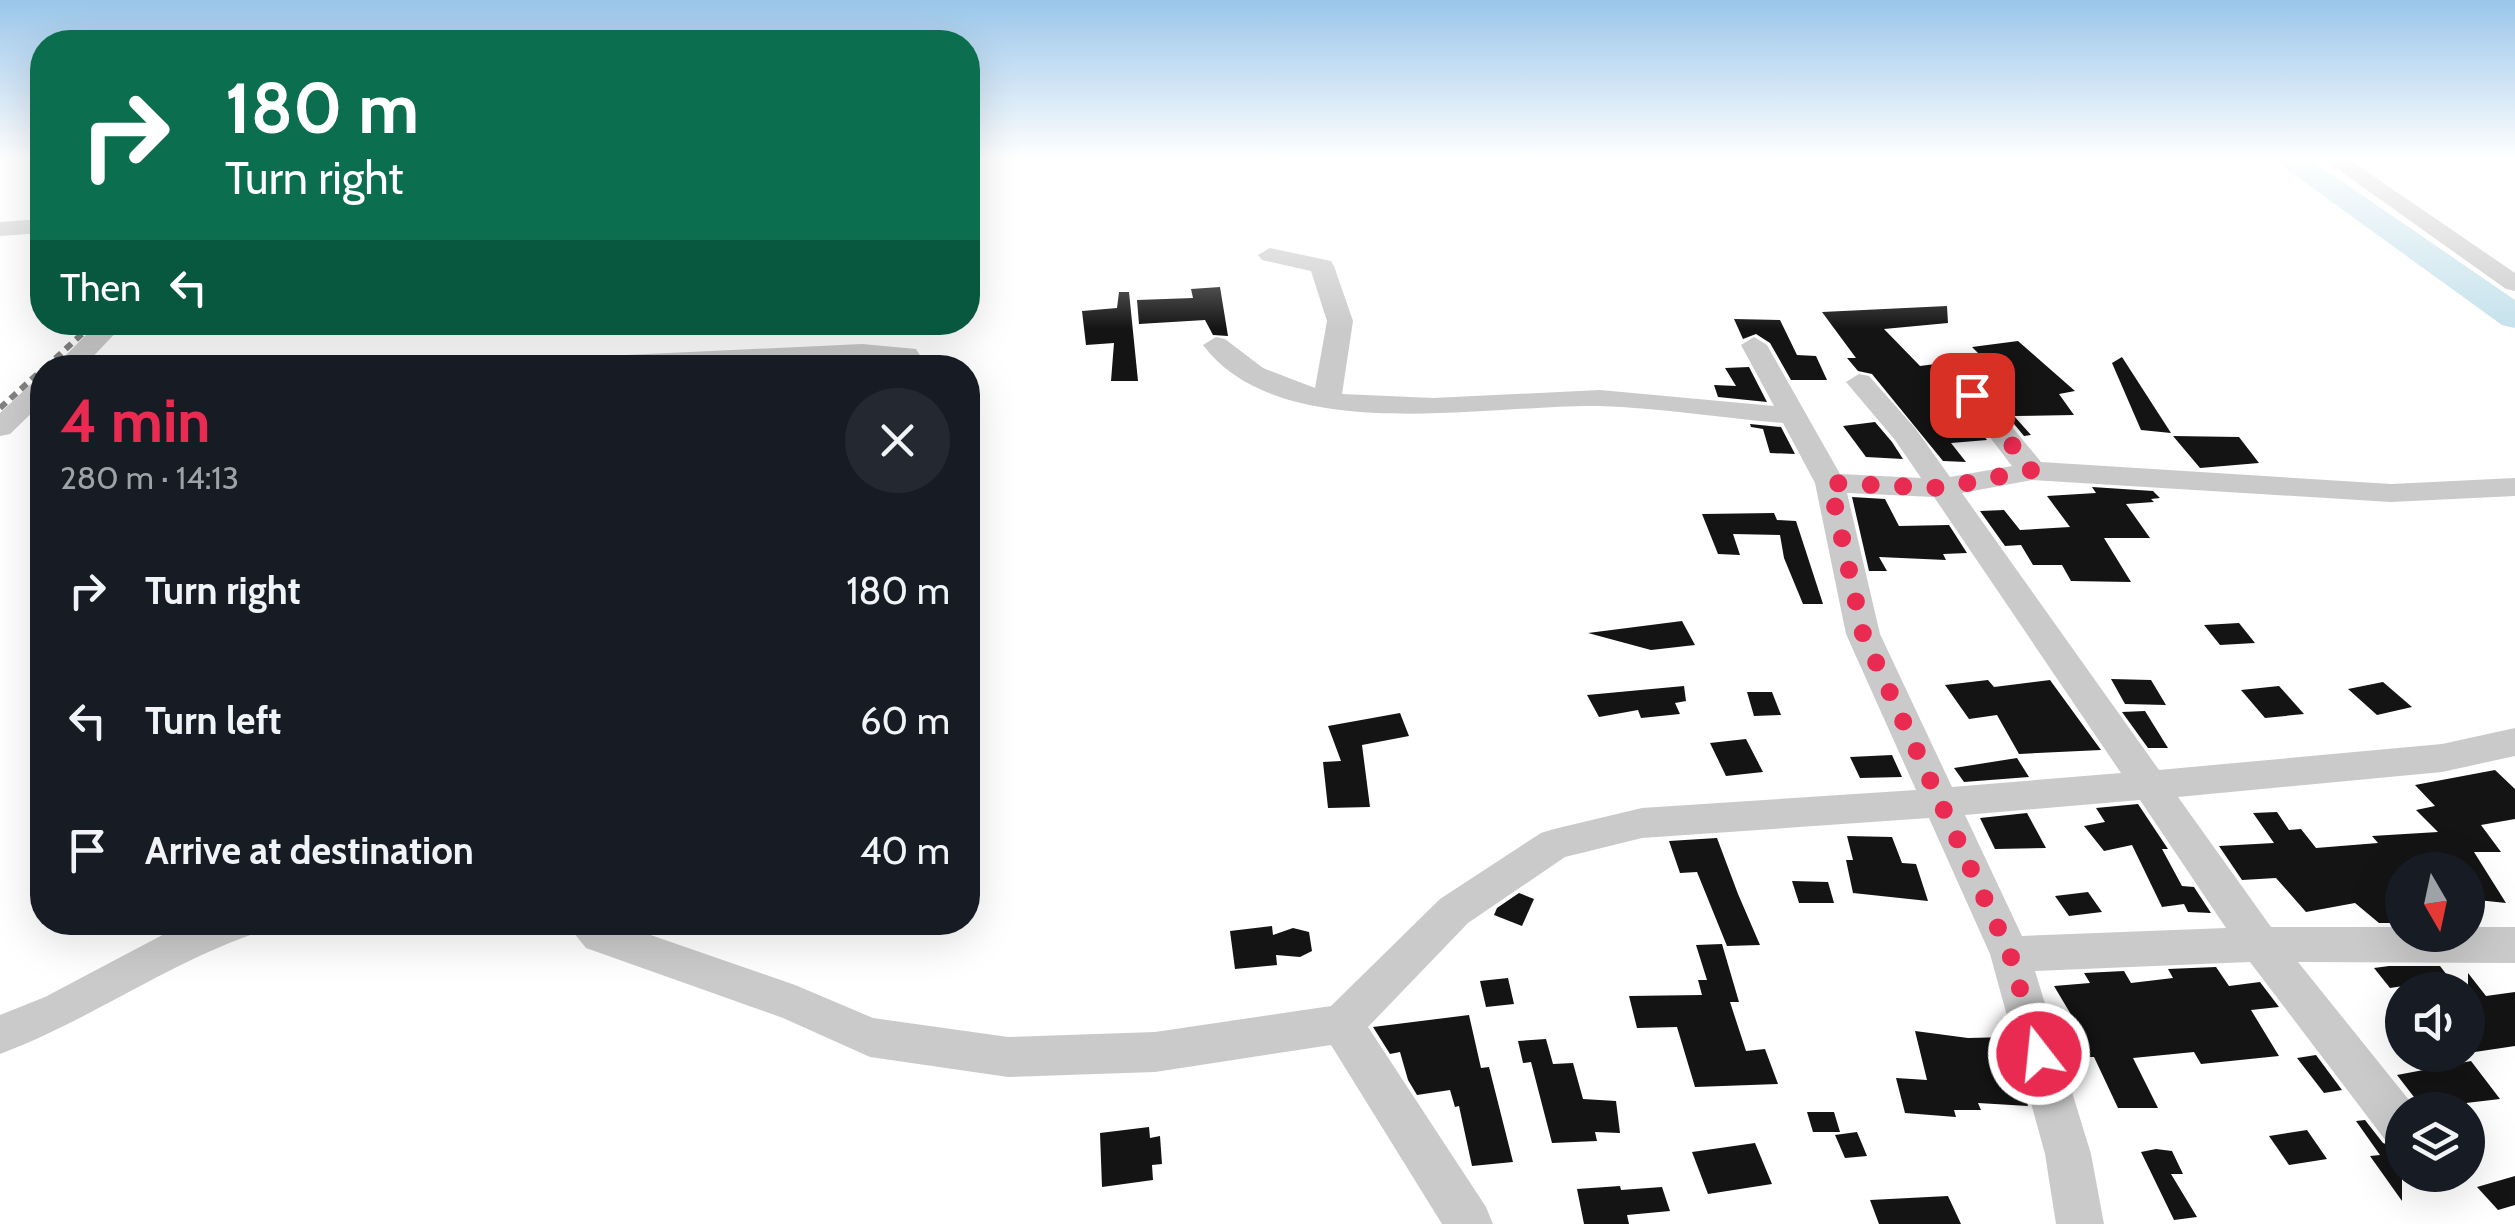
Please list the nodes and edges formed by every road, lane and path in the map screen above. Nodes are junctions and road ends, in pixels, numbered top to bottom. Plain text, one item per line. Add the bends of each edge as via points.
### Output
1 (2416, 215) edge
2 (30, 227) edge
3 (0, 229) edge
4 (1270, 255) dead end
5 (2515, 284) edge
6 (100, 335) edge
7 (1216, 345) dead end
8 (1754, 345) dead end
9 (80, 355) edge
10 (798, 355) edge
11 (907, 355) edge
12 (1952, 370) dead end
13 (1860, 382) dead end
14 (30, 397) edge
15 (1327, 400) junction
16 (30, 403) edge
17 (0, 404) edge
18 (1793, 416) junction
19 (0, 428) edge
20 (2032, 470) junction
21 (1830, 483) junction
22 (2515, 487) edge
23 (1942, 488) junction
24 (2515, 742) edge
25 (2147, 783) junction
26 (1942, 803) junction
27 (201, 935) edge
28 (599, 935) edge
29 (2260, 944) junction
30 (2515, 946) edge
31 (2010, 954) junction
32 (1342, 1024) junction
33 (0, 1035) edge
34 (2385, 1104) edge
35 (1469, 1224) edge
36 (2080, 1224) edge

1 - 5 street
2 - 3 street
4 - 15 street via 1322,266 1340,321
6 - 9 street
7 - 15 street via 1240,368
8 - 18 street
10 - 11 street
12 - 20 street
13 - 23 street
14 - 17 street
15 - 18 street via 1376,408 1577,398
16 - 19 street
18 - 21 street
20 - 22 street via 2391,493
20 - 23 street
21 - 23 street
21 - 26 street via 1863,634
23 - 25 street
24 - 25 street via 2442,758
25 - 26 street
25 - 29 street
26 - 31 street
26 - 32 street via 1642,823 1554,844 1454,911
27 - 33 street
28 - 32 street via 870,1036 1008,1057 1154,1052
29 - 30 street
29 - 31 street
29 - 34 street
31 - 36 street via 2068,1154
32 - 35 street

